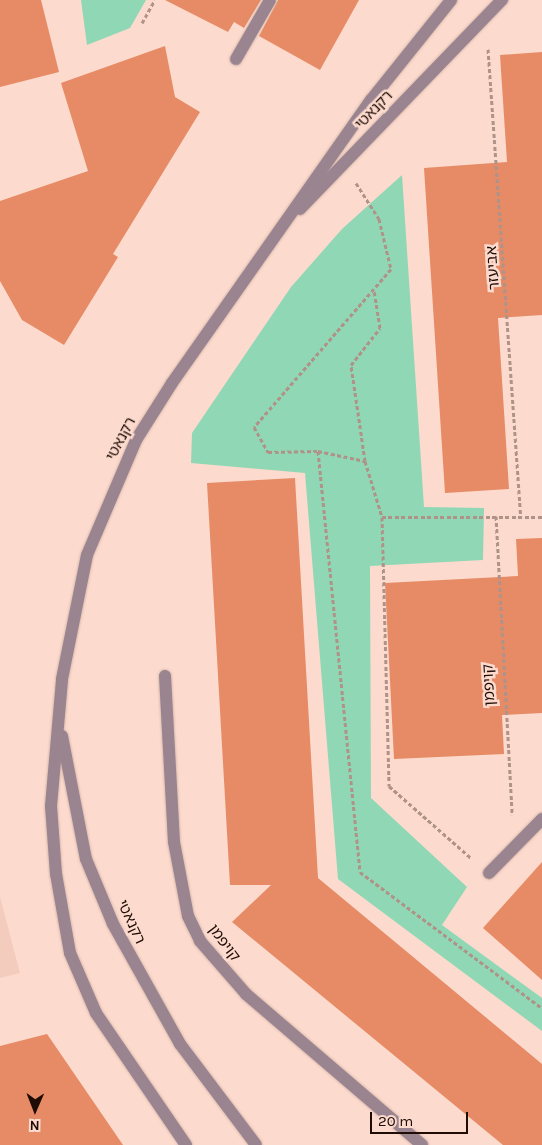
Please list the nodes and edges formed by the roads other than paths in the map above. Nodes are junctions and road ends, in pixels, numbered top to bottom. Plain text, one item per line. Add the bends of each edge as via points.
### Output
1 (270, 0) edge
2 (451, 0) edge
3 (502, 0) edge
4 (236, 59) dead end
5 (269, 242) junction
6 (165, 676) dead end
7 (62, 679) junction
8 (542, 819) edge
9 (489, 873) road end
10 (186, 1145) edge
11 (256, 1145) edge
12 (422, 1145) edge

1 - 4 street
2 - 5 street, רקנאטי via 371,100
3 - 5 street, רקנאטי
5 - 7 street, רקנאטי via 136,440 87,555
6 - 12 street, קויפמן via 174,842 188,916 200,941 246,994
7 - 10 street, רקנאטי via 51,806 70,953 96,1013
7 - 11 street, רקנאטי via 61,733 73,800 86,859 112,924 180,1044
8 - 9 street via 514,852

